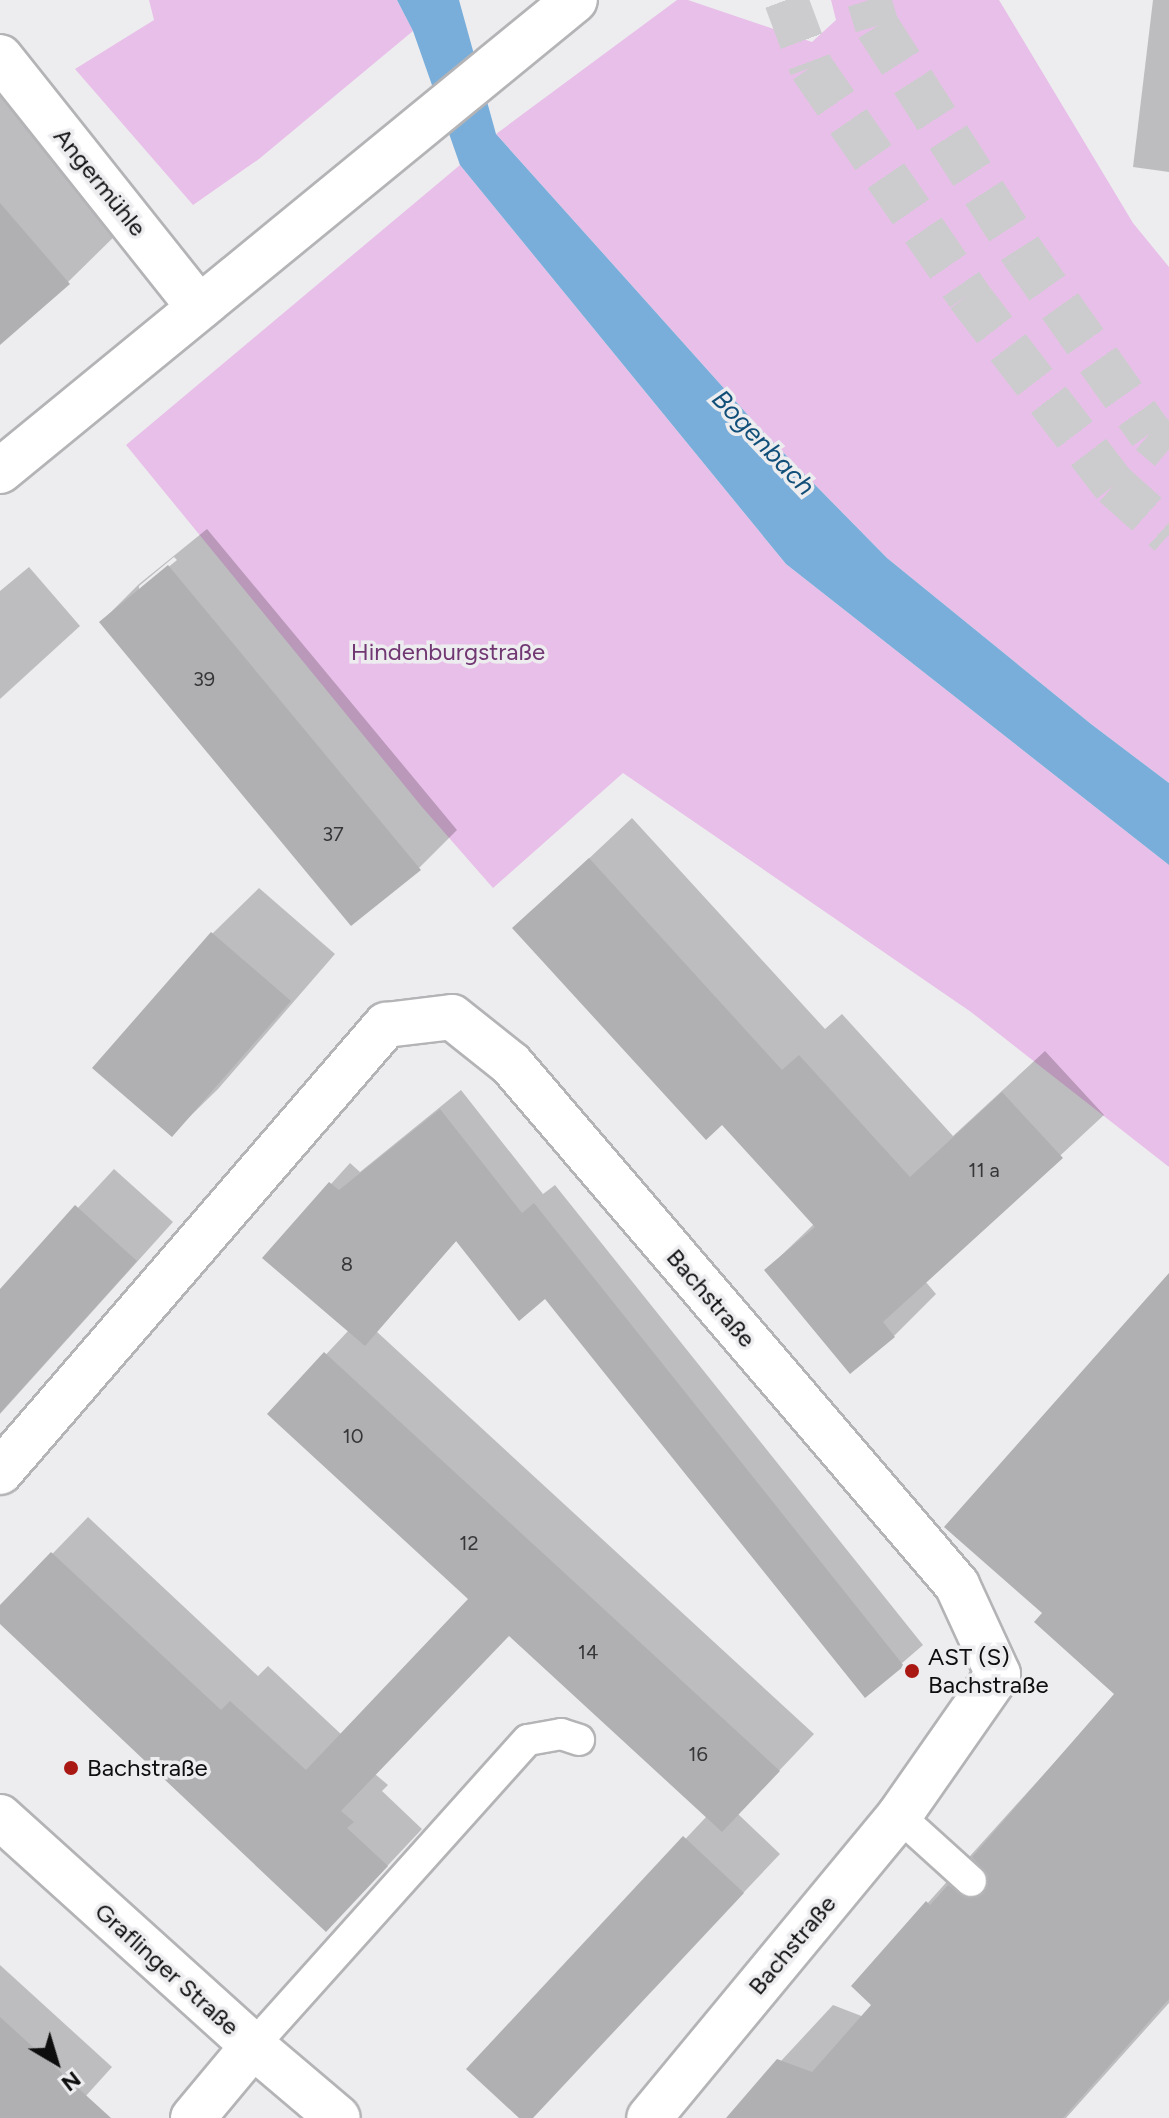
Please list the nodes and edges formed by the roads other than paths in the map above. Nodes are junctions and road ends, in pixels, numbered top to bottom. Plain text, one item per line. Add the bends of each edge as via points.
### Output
1 (572, 3) edge
2 (0, 57) edge
3 (199, 307) junction
4 (0, 471) edge
5 (0, 1472) edge
6 (579, 1740) dead end
7 (899, 1816) junction
8 (0, 1817) edge
9 (971, 1881) dead end
10 (253, 2046) junction
11 (193, 2118) edge
12 (338, 2118) edge
13 (649, 2118) edge

1 - 3 street
2 - 3 street, Angermühle
3 - 4 street
5 - 7 street, Bachstraße via 386,1025 452,1017 511,1064 957,1585 998,1674
6 - 10 lane via 561,1734 528,1740
7 - 9 lane
7 - 13 street, Bachstraße
8 - 10 street, Graflinger Straße
10 - 11 street
10 - 12 street, Graflinger Straße

